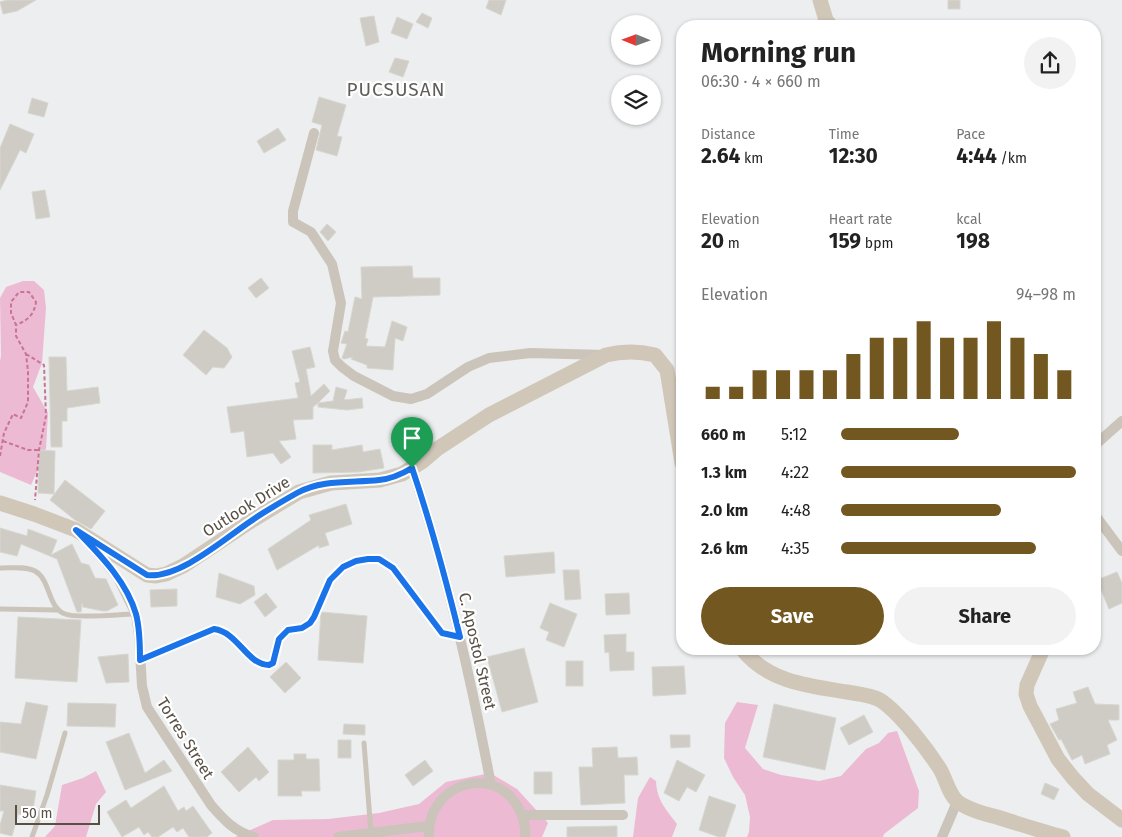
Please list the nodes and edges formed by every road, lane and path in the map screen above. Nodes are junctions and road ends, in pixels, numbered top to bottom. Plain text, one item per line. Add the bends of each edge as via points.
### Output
1 (820, 0) edge
2 (826, 20) edge
3 (314, 133) dead end
4 (16, 325) junction
5 (26, 354) junction
6 (606, 355) junction
7 (1122, 421) edge
8 (676, 426) edge
9 (1101, 440) edge
10 (3, 441) junction
11 (39, 450) junction
12 (0, 456) edge
13 (412, 468) junction
14 (0, 503) edge
15 (34, 514) junction
16 (1101, 523) edge
17 (76, 530) junction
18 (1122, 551) edge
19 (0, 568) edge
20 (0, 609) edge
21 (58, 610) junction
22 (136, 614) junction
23 (460, 637) junction
24 (747, 655) edge
25 (1040, 655) edge
26 (140, 660) junction
27 (65, 733) dead end
28 (364, 743) dead end
29 (491, 785) junction
30 (958, 802) junction
31 (523, 815) junction
32 (623, 815) dead end
33 (1122, 820) edge
34 (428, 826) junction
35 (371, 833) junction
36 (32, 837) edge
37 (254, 837) edge
38 (338, 837) edge
39 (429, 837) edge
40 (525, 837) edge
41 (942, 837) edge
42 (1063, 837) edge

1 - 2 street
3 - 6 street via 293,211 293,222 311,232 332,264 341,302 333,351 335,360 342,367 393,396 410,399 427,394 468,366 489,358 530,353
4 - 4 path via 27,320 35,310 36,302 30,292 19,292 11,302 10,313
4 - 5 path via 16,336
5 - 10 path via 28,402 21,418 13,414
5 - 11 path via 44,365 46,416
6 - 8 street, Outlook Drive via 635,351 656,355 667,370
6 - 13 street, Outlook Drive via 489,415
7 - 9 street
10 - 11 path via 28,450
10 - 12 path
11 - 15 path
13 - 17 street, Outlook Drive via 380,480 331,483 299,492 183,566 156,576 147,575
13 - 23 street, C. Apostol Street via 444,571
14 - 15 street, Outlook Drive
15 - 17 street, Outlook Drive
16 - 18 street
17 - 22 street, Torres Street via 118,578
19 - 21 lane via 37,572
20 - 21 lane
21 - 22 lane via 69,616
22 - 26 street, Torres Street
23 - 26 lane via 442,633 393,568 379,559 368,559 343,567 330,580 310,623 288,630 279,639 273,663 269,665 258,663 230,635 214,629
23 - 29 street, C. Apostol Street
24 - 30 street via 765,671 782,679 880,700 899,717 929,754
25 - 33 street via 1027,685 1030,706 1058,759 1073,778
26 - 37 street, Torres Street via 144,699 152,714 211,805 237,831
27 - 36 lane
28 - 35 lane
29 - 31 street via 515,802
29 - 34 street via 470,784 450,791 436,806
30 - 41 street
30 - 42 street via 986,814
31 - 32 street
31 - 40 street
34 - 35 street
34 - 39 street
35 - 38 street

